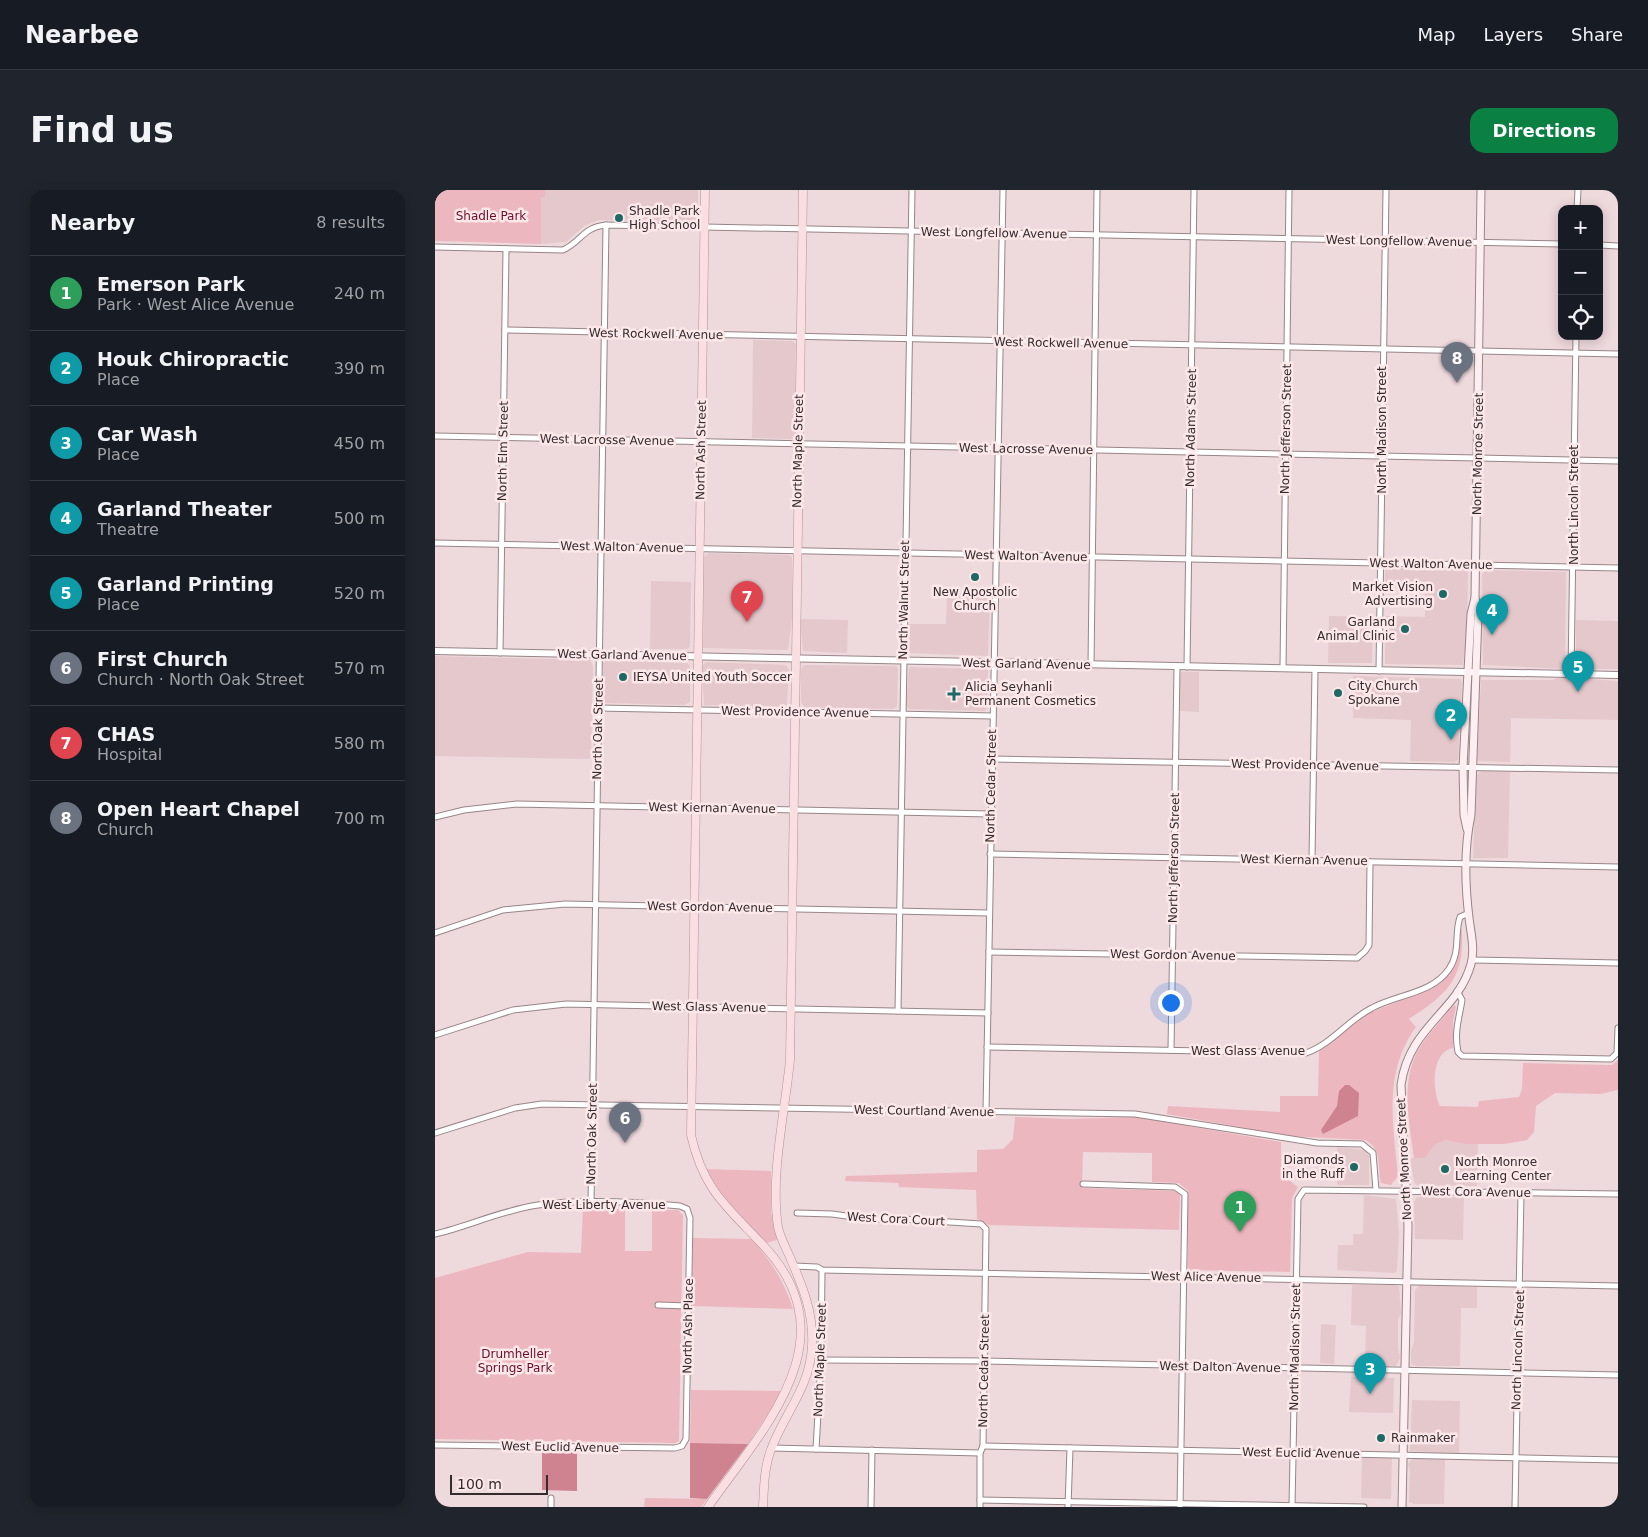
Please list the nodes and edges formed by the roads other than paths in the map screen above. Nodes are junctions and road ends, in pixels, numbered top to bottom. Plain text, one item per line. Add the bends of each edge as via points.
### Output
1 (705, 190) edge
2 (803, 190) edge
3 (912, 190) edge
4 (1003, 190) edge
5 (1097, 190) edge
6 (1194, 190) edge
7 (1289, 190) edge
8 (1386, 190) edge
9 (1481, 190) edge
10 (1578, 190) edge
11 (1577, 205) edge
12 (605, 225) junction
13 (705, 227) junction
14 (803, 229) junction
15 (911, 232) junction
16 (1002, 234) junction
17 (1096, 236) junction
18 (1193, 237) junction
19 (1289, 239) junction
20 (1385, 241) junction
21 (1481, 242) junction
22 (1558, 244) edge
23 (1603, 246) edge
24 (1618, 246) edge
25 (435, 247) edge
26 (506, 249) junction
27 (505, 330) junction
28 (603, 332) junction
29 (703, 335) junction
30 (801, 337) junction
31 (909, 339) junction
32 (1576, 340) edge
33 (1001, 341) junction
34 (1095, 344) junction
35 (1192, 345) junction
36 (1287, 347) junction
37 (1383, 350) junction
38 (1479, 351) junction
39 (1576, 352) junction
40 (1618, 354) edge
41 (435, 436) edge
42 (503, 438) junction
43 (602, 440) junction
44 (701, 442) junction
45 (799, 444) junction
46 (907, 446) junction
47 (998, 448) junction
48 (1094, 450) junction
49 (1191, 452) junction
50 (1286, 454) junction
51 (1383, 456) junction
52 (1478, 458) junction
53 (1574, 459) junction
54 (1618, 460) edge
55 (435, 544) edge
56 (502, 544) junction
57 (600, 547) junction
58 (699, 549) junction
59 (796, 551) junction
60 (905, 553) junction
61 (996, 555) junction
62 (1093, 557) junction
63 (1189, 560) junction
64 (1283, 562) junction
65 (1381, 563) junction
66 (1475, 565) junction
67 (1573, 567) junction
68 (1618, 568) edge
69 (1475, 598) junction
70 (435, 651) edge
71 (500, 653) junction
72 (599, 655) junction
73 (697, 657) junction
74 (795, 659) junction
75 (904, 661) junction
76 (993, 663) junction
77 (1091, 665) junction
78 (1177, 667) junction
79 (1187, 667) junction
80 (1283, 668) junction
81 (1315, 669) junction
82 (1379, 671) junction
83 (1467, 672) junction
84 (1477, 672) junction
85 (1571, 674) junction
86 (1618, 675) edge
87 (598, 708) junction
88 (696, 711) junction
89 (795, 713) junction
90 (903, 714) junction
91 (993, 716) junction
92 (992, 759) junction
93 (1175, 763) junction
94 (1313, 765) junction
95 (1463, 767) junction
96 (1473, 767) junction
97 (1618, 770) edge
98 (597, 805) junction
99 (695, 807) junction
100 (794, 810) junction
101 (902, 812) junction
102 (991, 814) junction
103 (435, 817) edge
104 (1467, 832) junction
105 (990, 854) junction
106 (1173, 858) junction
107 (1312, 860) junction
108 (1370, 862) junction
109 (1467, 864) junction
110 (1618, 867) edge
111 (595, 905) junction
112 (693, 907) junction
113 (792, 909) junction
114 (900, 912) junction
115 (989, 913) junction
116 (1469, 913) junction
117 (435, 933) edge
118 (989, 952) junction
119 (1172, 954) junction
120 (1472, 960) junction
121 (1618, 963) edge
122 (1457, 991) junction
123 (594, 1004) junction
124 (692, 1006) junction
125 (790, 1008) junction
126 (898, 1011) junction
127 (988, 1013) junction
128 (1618, 1028) edge
129 (435, 1035) edge
130 (987, 1047) junction
131 (1171, 1050) junction
132 (593, 1103) junction
133 (690, 1106) junction
134 (785, 1108) junction
135 (986, 1112) junction
136 (435, 1133) edge
137 (1083, 1184) dead end
138 (1304, 1190) joint
139 (1376, 1190) junction
140 (1407, 1191) junction
141 (1521, 1193) junction
142 (1618, 1194) edge
143 (591, 1203) junction
144 (687, 1209) joint
145 (797, 1213) dead end
146 (435, 1234) edge
147 (987, 1235) joint
148 (794, 1266) junction
149 (822, 1270) junction
150 (985, 1272) junction
151 (1185, 1276) junction
152 (1297, 1279) junction
153 (1407, 1281) junction
154 (1520, 1284) junction
155 (1618, 1286) edge
156 (658, 1305) dead end
157 (688, 1306) junction
158 (821, 1360) junction
159 (985, 1361) junction
160 (1183, 1367) junction
161 (1295, 1369) junction
162 (1405, 1371) junction
163 (1517, 1374) junction
164 (1618, 1375) edge
165 (684, 1444) joint
166 (435, 1445) edge
167 (983, 1446) junction
168 (771, 1448) junction
169 (1070, 1448) junction
170 (816, 1449) junction
171 (872, 1450) junction
172 (1181, 1450) junction
173 (980, 1453) junction
174 (1293, 1453) junction
175 (1403, 1455) junction
176 (1516, 1458) junction
177 (1618, 1460) edge
178 (551, 1498) dead end
179 (980, 1500) junction
180 (1069, 1500) junction
181 (1180, 1505) edge
182 (1291, 1506) edge
183 (551, 1507) edge
184 (708, 1507) edge
185 (763, 1507) edge
186 (871, 1507) edge
187 (979, 1507) edge
188 (1068, 1507) edge
189 (1364, 1507) edge
190 (1403, 1507) edge
191 (1515, 1507) edge

1 - 13 main road, North Ash Street
2 - 14 main road, North Maple Street
3 - 15 street, North Walnut Street
4 - 16 street, North Cedar Street
5 - 17 street
6 - 18 street, North Adams Street
7 - 19 street, North Jefferson Street
8 - 20 street, North Madison Street
9 - 21 main road, North Monroe Street
10 - 11 street
12 - 13 street, West Longfellow Avenue
12 - 26 street, West Longfellow Avenue via 590,228 577,242 563,250
12 - 28 street, North Oak Street
13 - 14 street, West Longfellow Avenue
13 - 29 main road, North Ash Street
14 - 15 street, West Longfellow Avenue
14 - 30 main road, North Maple Street
15 - 16 street, West Longfellow Avenue
15 - 31 street, North Walnut Street
16 - 17 street, West Longfellow Avenue
16 - 33 street, North Cedar Street
17 - 18 street, West Longfellow Avenue
17 - 34 street
18 - 19 street, West Longfellow Avenue
18 - 35 street, North Adams Street
19 - 20 street, West Longfellow Avenue
19 - 36 street, North Jefferson Street
20 - 21 street, West Longfellow Avenue
20 - 37 street, North Madison Street
21 - 22 street, West Longfellow Avenue
21 - 38 main road, North Monroe Street
23 - 24 street
25 - 26 street, West Longfellow Avenue
26 - 27 street, North Elm Street
27 - 28 street, West Rockwell Avenue
27 - 42 street, North Elm Street
28 - 29 street, West Rockwell Avenue
28 - 43 street, North Oak Street
29 - 30 street, West Rockwell Avenue
29 - 44 main road, North Ash Street
30 - 31 street, West Rockwell Avenue
30 - 45 main road, North Maple Street
31 - 33 street, West Rockwell Avenue
31 - 46 street, North Walnut Street
32 - 39 street, North Lincoln Street
33 - 34 street, West Rockwell Avenue
33 - 47 street, North Cedar Street
34 - 35 street, West Rockwell Avenue
34 - 48 street
35 - 36 street, West Rockwell Avenue
35 - 49 street, North Adams Street
36 - 37 street, West Rockwell Avenue
36 - 50 street, North Jefferson Street
37 - 38 street, West Rockwell Avenue
37 - 51 street, North Madison Street
38 - 39 street, West Rockwell Avenue
38 - 52 main road, North Monroe Street
39 - 40 street, West Rockwell Avenue
39 - 53 street, North Lincoln Street
41 - 42 street, West Lacrosse Avenue
42 - 43 street, West Lacrosse Avenue
42 - 56 street, North Elm Street
43 - 44 street, West Lacrosse Avenue
43 - 57 street, North Oak Street
44 - 45 street, West Lacrosse Avenue
44 - 58 main road, North Ash Street
45 - 46 street, West Lacrosse Avenue
45 - 59 main road, North Maple Street
46 - 47 street, West Lacrosse Avenue
46 - 60 street, North Walnut Street
47 - 48 street, West Lacrosse Avenue
47 - 61 street, North Cedar Street
48 - 49 street, West Lacrosse Avenue
48 - 62 street
49 - 50 street, West Lacrosse Avenue
49 - 63 street, North Adams Street
50 - 51 street, West Lacrosse Avenue
50 - 64 street, North Jefferson Street
51 - 52 street, West Lacrosse Avenue
51 - 65 street, North Madison Street
52 - 53 street, West Lacrosse Avenue
52 - 66 main road, North Monroe Street
53 - 54 street, West Lacrosse Avenue
53 - 67 street, North Lincoln Street
55 - 56 street, West Walton Avenue
56 - 57 street, West Walton Avenue
56 - 71 street, North Elm Street
57 - 58 street, West Walton Avenue
57 - 72 street, North Oak Street
58 - 59 street, West Walton Avenue
58 - 73 main road, North Ash Street
59 - 60 street, West Walton Avenue
59 - 74 main road, North Maple Street
60 - 61 street, West Walton Avenue
60 - 75 street, North Walnut Street
61 - 62 street, West Walton Avenue
61 - 76 street, North Cedar Street
62 - 63 street, West Walton Avenue
62 - 77 street
63 - 64 street, West Walton Avenue
63 - 79 street, North Adams Street
64 - 65 street, West Walton Avenue
64 - 80 street, North Jefferson Street
65 - 66 street, West Walton Avenue
65 - 82 street, North Madison Street
66 - 67 street, West Walton Avenue
66 - 69 main road, North Monroe Street
67 - 68 street, West Walton Avenue
67 - 85 street, North Lincoln Street
69 - 83 main road, North Monroe Street
69 - 84 main road, North Monroe Street via 1478,614
70 - 71 street, West Garland Avenue
71 - 72 street, West Garland Avenue
72 - 73 street, West Garland Avenue
72 - 87 street, North Oak Street
73 - 74 street, West Garland Avenue
73 - 88 main road, North Ash Street
74 - 75 street, West Garland Avenue
74 - 89 main road, North Maple Street
75 - 76 street, West Garland Avenue
75 - 90 street, North Walnut Street
76 - 77 street, West Garland Avenue
76 - 91 street, North Cedar Street
77 - 78 street, West Garland Avenue
78 - 79 street, West Garland Avenue
78 - 93 street, North Jefferson Street
79 - 80 street, West Garland Avenue
80 - 81 street, West Garland Avenue
81 - 82 street, West Garland Avenue
81 - 94 street
82 - 83 street, West Garland Avenue
83 - 84 street, West Garland Avenue
83 - 95 main road, North Monroe Street
84 - 85 street, West Garland Avenue
84 - 96 main road, North Monroe Street
85 - 86 street, West Garland Avenue
87 - 88 street, West Providence Avenue
87 - 98 street, North Oak Street
88 - 89 street, West Providence Avenue
88 - 99 main road, North Ash Street
89 - 90 street, West Providence Avenue
89 - 100 main road, North Maple Street
90 - 91 street, West Providence Avenue
90 - 101 street, North Walnut Street
91 - 92 street, North Cedar Street
92 - 93 street, West Providence Avenue
92 - 102 street, North Cedar Street
93 - 94 street, West Providence Avenue
93 - 106 street, North Jefferson Street
94 - 95 street, West Providence Avenue
94 - 107 street
95 - 96 street, West Providence Avenue
95 - 104 main road, North Monroe Street
96 - 97 street, West Providence Avenue
96 - 104 main road, North Monroe Street
98 - 99 street, West Kiernan Avenue
98 - 103 street, West Kiernan Avenue via 509,804
98 - 111 street, North Oak Street
99 - 100 street, West Kiernan Avenue
99 - 112 main road, North Ash Street
100 - 101 street, West Kiernan Avenue
100 - 113 main road, North Maple Street
101 - 102 street, West Kiernan Avenue
101 - 114 street, North Walnut Street
102 - 105 street, North Cedar Street
104 - 109 main road, North Monroe Street
105 - 106 street, West Kiernan Avenue
105 - 115 street, North Cedar Street
106 - 107 street, West Kiernan Avenue
106 - 119 street, North Jefferson Street
107 - 108 street, West Kiernan Avenue
108 - 109 street, West Kiernan Avenue
108 - 119 street, West Gordon Avenue via 1369,944 1357,958
109 - 110 street, West Kiernan Avenue
109 - 116 main road, North Monroe Street
111 - 112 street, West Gordon Avenue
111 - 117 street, West Gordon Avenue via 532,905 503,910
111 - 123 street, North Oak Street
112 - 113 street, West Gordon Avenue
112 - 124 main road, North Ash Street
113 - 114 street, West Gordon Avenue
113 - 125 main road, North Maple Street
114 - 115 street, West Gordon Avenue
114 - 126 street, North Walnut Street
115 - 118 street, North Cedar Street
116 - 120 main road, North Monroe Street
116 - 131 street, West Glass Avenue via 1460,917 1457,955 1439,980 1371,1008 1317,1049 1306,1053
118 - 119 street, West Gordon Avenue
118 - 127 street, North Cedar Street
119 - 131 street, North Jefferson Street
120 - 121 street
120 - 122 main road, North Monroe Street
122 - 128 street via 1463,1000 1455,1030 1459,1054 1465,1056 1609,1059 1617,1056
122 - 140 main road, North Monroe Street via 1418,1038 1404,1067 1401,1093
123 - 124 street, West Glass Avenue
123 - 129 street, West Glass Avenue via 513,1010
123 - 132 street, North Oak Street
124 - 125 street, West Glass Avenue
124 - 133 main road, North Ash Street
125 - 126 street, West Glass Avenue
125 - 134 main road, North Maple Street via 790,1060
126 - 127 street, West Glass Avenue
127 - 130 street, North Cedar Street
130 - 131 street, West Glass Avenue
130 - 135 street, North Cedar Street
132 - 133 street, West Courtland Avenue
132 - 136 street, West Courtland Avenue via 515,1108
132 - 143 street, North Oak Street
133 - 134 street, West Courtland Avenue
133 - 184 main road, North Ash Street via 696,1159 706,1181 783,1270 796,1300 801,1334 797,1366 785,1395
134 - 135 street, West Courtland Avenue
134 - 148 main road, North Maple Street via 777,1165 777,1216 781,1236
135 - 139 street, West Courtland Avenue via 1135,1114 1308,1142 1362,1144 1373,1153
137 - 151 street via 1175,1186 1183,1190 1186,1198
138 - 139 street, West Cora Avenue
138 - 152 street, North Madison Street via 1298,1199
139 - 140 street, West Cora Avenue
140 - 141 street, West Cora Avenue
140 - 153 main road, North Monroe Street
141 - 142 street, West Cora Avenue
141 - 154 street, North Lincoln Street
143 - 144 street, West Liberty Avenue via 678,1205
143 - 146 street, West Liberty Avenue via 538,1205
144 - 157 street, North Ash Place via 690,1218
145 - 147 street, West Cora Court via 981,1224
147 - 150 street, North Cedar Street
148 - 149 street, West Alice Avenue
148 - 168 main road, North Maple Street via 803,1284 811,1316 811,1356 800,1394
149 - 150 street, West Alice Avenue
149 - 158 street, North Maple Street
150 - 151 street, West Alice Avenue
150 - 159 street, North Cedar Street
151 - 152 street, West Alice Avenue
151 - 160 street
152 - 153 street, West Alice Avenue
152 - 161 street, North Madison Street
153 - 154 street, West Alice Avenue
153 - 162 main road, North Monroe Street
154 - 155 street, West Alice Avenue
154 - 163 street, North Lincoln Street
156 - 157 street
157 - 165 street, North Ash Place
158 - 159 street, West Dalton Avenue
158 - 170 street, North Maple Street
159 - 160 street, West Dalton Avenue
159 - 167 street, North Cedar Street
160 - 161 street, West Dalton Avenue
160 - 172 street
161 - 162 street, West Dalton Avenue
161 - 174 street, North Madison Street
162 - 163 street, West Dalton Avenue
162 - 175 main road, North Monroe Street
163 - 164 street, West Dalton Avenue
163 - 176 street, North Lincoln Street
165 - 166 street, West Euclid Avenue via 675,1448
167 - 169 street, West Euclid Avenue
167 - 173 street, North Cedar Street
168 - 170 street
168 - 185 main road, North Maple Street via 765,1473
169 - 172 street, West Euclid Avenue
169 - 180 street
170 - 171 street
171 - 173 street
171 - 186 street
172 - 174 street, West Euclid Avenue
172 - 181 street
173 - 179 street, North Cedar Street
174 - 175 street, West Euclid Avenue
174 - 182 street, North Madison Street
175 - 176 street, West Euclid Avenue
175 - 190 main road, North Monroe Street
176 - 177 street, West Euclid Avenue
176 - 191 street, North Lincoln Street
178 - 183 street
179 - 180 street
179 - 187 street, North Cedar Street
180 - 181 street
180 - 188 street
181 - 182 street
182 - 189 street

